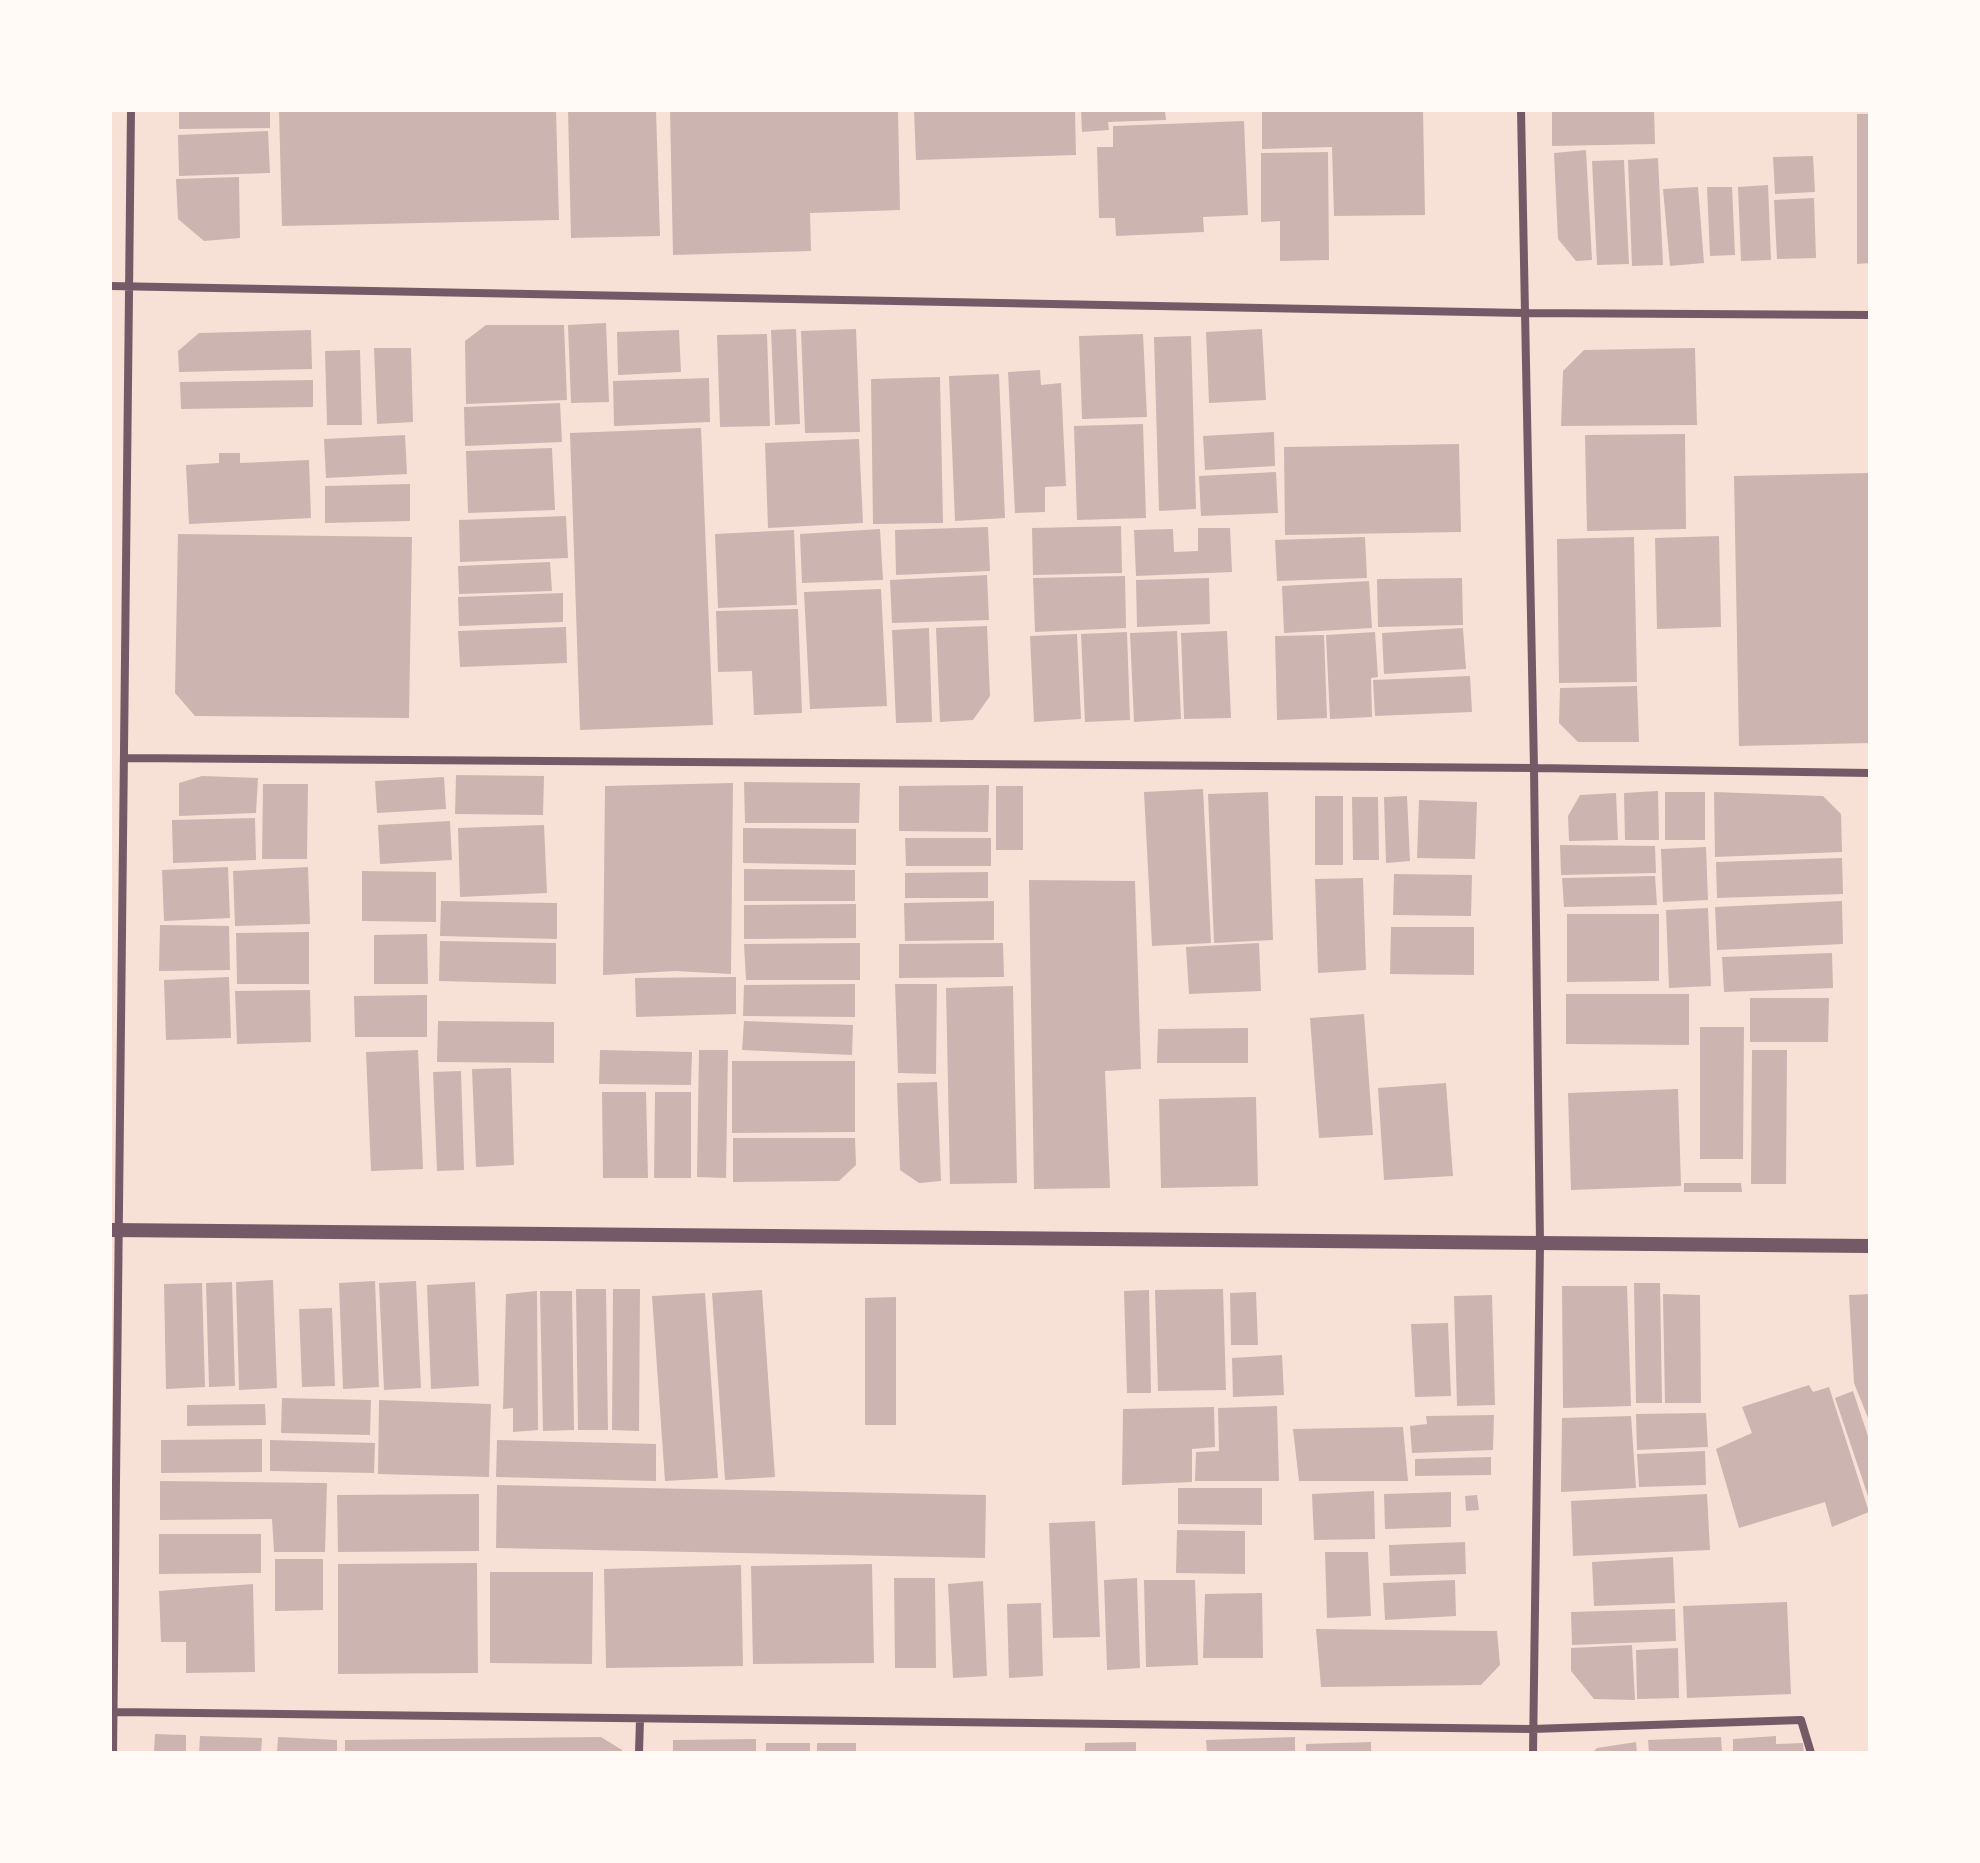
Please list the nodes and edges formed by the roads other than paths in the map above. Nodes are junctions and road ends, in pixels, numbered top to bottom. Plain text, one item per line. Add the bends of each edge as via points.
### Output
1 (131, 110) edge
2 (1521, 110) edge
3 (110, 286) edge
4 (129, 287) junction
5 (1523, 313) junction
6 (1870, 315) edge
7 (124, 758) junction
8 (1534, 768) junction
9 (1870, 773) edge
10 (114, 1230) edge
11 (1540, 1244) junction
12 (1870, 1246) edge
13 (114, 1712) junction
14 (640, 1719) junction
15 (1532, 1729) junction
16 (113, 1753) edge
17 (639, 1753) edge
18 (1533, 1753) edge
19 (1811, 1753) edge

1 - 4 street
2 - 5 street
3 - 4 street
4 - 5 street
4 - 7 street
5 - 6 street
5 - 8 street
7 - 8 street
7 - 10 street
8 - 9 street
8 - 11 street
10 - 11 street
10 - 13 street
11 - 12 street
11 - 15 street
13 - 14 street
13 - 16 street
14 - 15 street
14 - 17 street
15 - 18 street
15 - 19 street via 1801,1720

